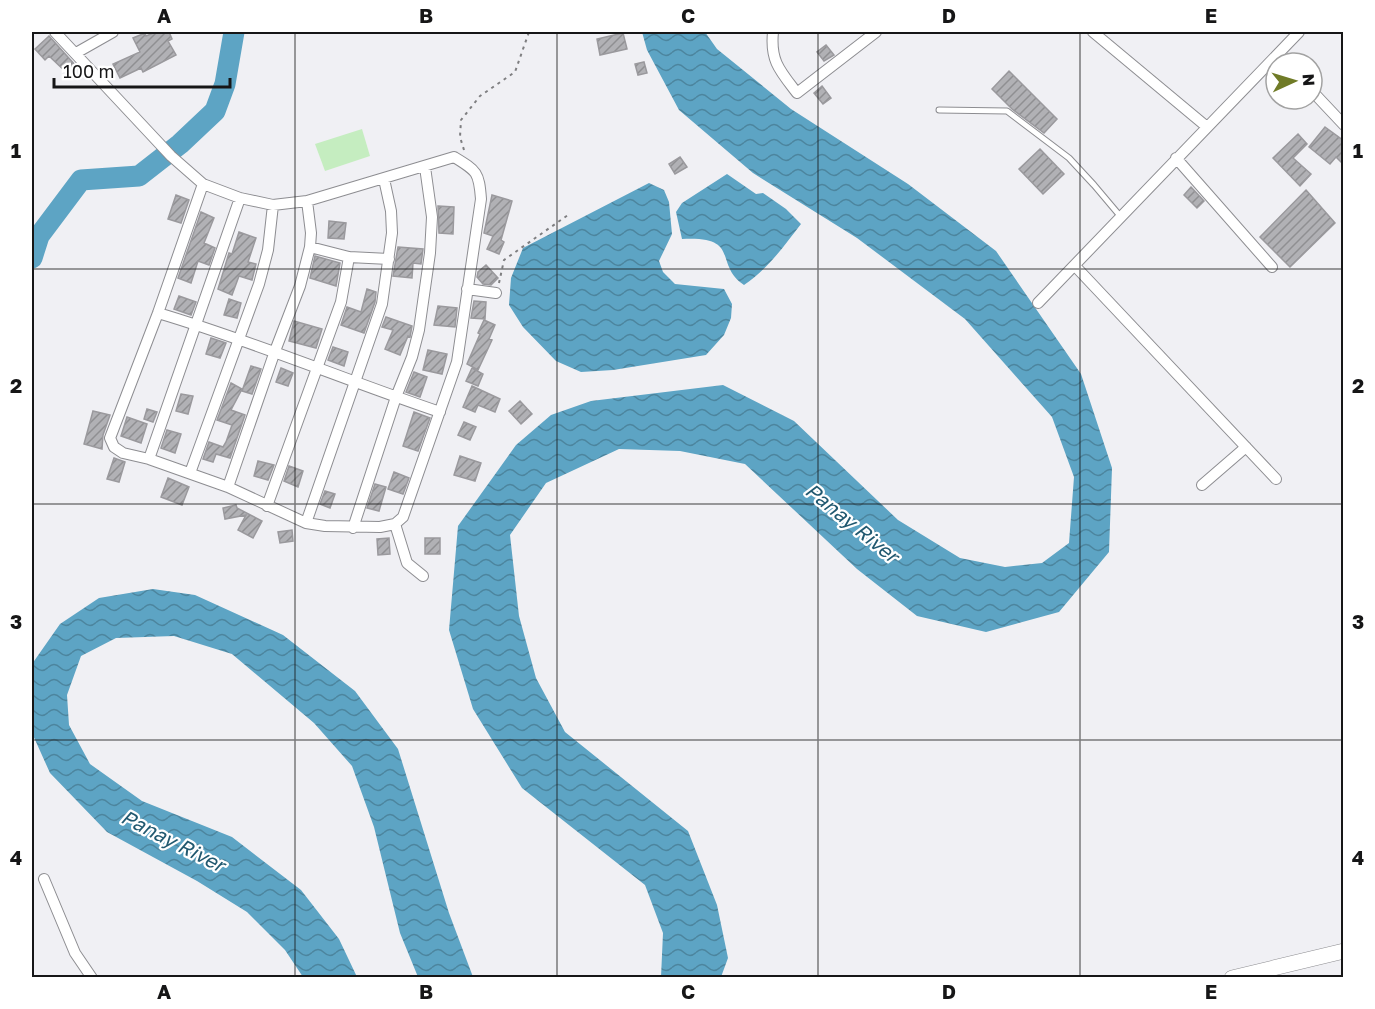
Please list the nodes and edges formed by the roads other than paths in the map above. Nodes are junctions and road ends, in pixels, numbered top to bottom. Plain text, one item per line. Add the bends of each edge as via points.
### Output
1 (56, 32) edge
2 (113, 32) edge
3 (773, 32) edge
4 (876, 32) edge
5 (1093, 32) edge
6 (1299, 32) edge
7 (1280, 51) edge
8 (76, 53) junction
9 (1264, 68) edge
10 (1324, 104) edge
11 (939, 110) dead end
12 (1344, 125) edge
13 (1207, 127) junction
14 (1176, 158) junction
15 (425, 167) junction
16 (384, 178) junction
17 (202, 184) junction
18 (240, 198) junction
19 (308, 201) junction
20 (273, 205) junction
21 (1121, 217) junction
22 (310, 248) junction
23 (349, 257) junction
24 (389, 259) junction
25 (1075, 266) junction
26 (1272, 267) dead end
27 (467, 289) junction
28 (496, 293) road end
29 (1038, 303) dead end
30 (158, 313) junction
31 (197, 325) junction
32 (238, 340) junction
33 (275, 351) junction
34 (318, 368) junction
35 (356, 383) junction
36 (396, 397) junction
37 (440, 412) junction
38 (1246, 447) junction
39 (149, 459) junction
40 (190, 473) junction
41 (1276, 479) dead end
42 (1202, 485) dead end
43 (228, 487) junction
44 (267, 506) junction
45 (306, 523) junction
46 (394, 524) junction
47 (353, 528) junction
48 (423, 576) dead end
49 (44, 879) dead end
50 (1344, 951) edge
51 (92, 978) edge
52 (1232, 978) edge

1 - 8 street
2 - 8 street
3 - 4 street via 776,66 797,93
5 - 13 street
6 - 7 street
8 - 17 street via 157,142
9 - 13 street
10 - 12 street
11 - 21 lane via 1007,111 1069,158
13 - 14 street
14 - 21 street
14 - 26 street
15 - 16 street
15 - 27 street via 454,158 475,170 480,183
15 - 36 street via 432,217 430,253 419,330
16 - 19 street
16 - 24 street via 391,211
17 - 18 street
17 - 30 street
18 - 20 street
18 - 31 street
19 - 20 street
19 - 22 street
20 - 32 street via 268,250
21 - 25 street
22 - 23 street
22 - 33 street
23 - 24 street
23 - 34 street via 341,302
24 - 35 street via 382,304
25 - 29 street
25 - 38 street
27 - 28 street
27 - 37 street via 457,362
30 - 31 street
30 - 39 street via 111,438 114,447 123,453
31 - 32 street
31 - 39 street
32 - 33 street
32 - 40 street
33 - 34 street
33 - 43 street
34 - 35 street
34 - 44 street
35 - 36 street
35 - 45 street
36 - 37 street
36 - 47 street
37 - 46 street via 403,517
38 - 41 street
38 - 42 street
39 - 40 street
40 - 43 street
43 - 44 street
44 - 45 street
45 - 47 street
46 - 47 street
46 - 48 street via 407,563
49 - 51 street via 75,953
50 - 52 main road

